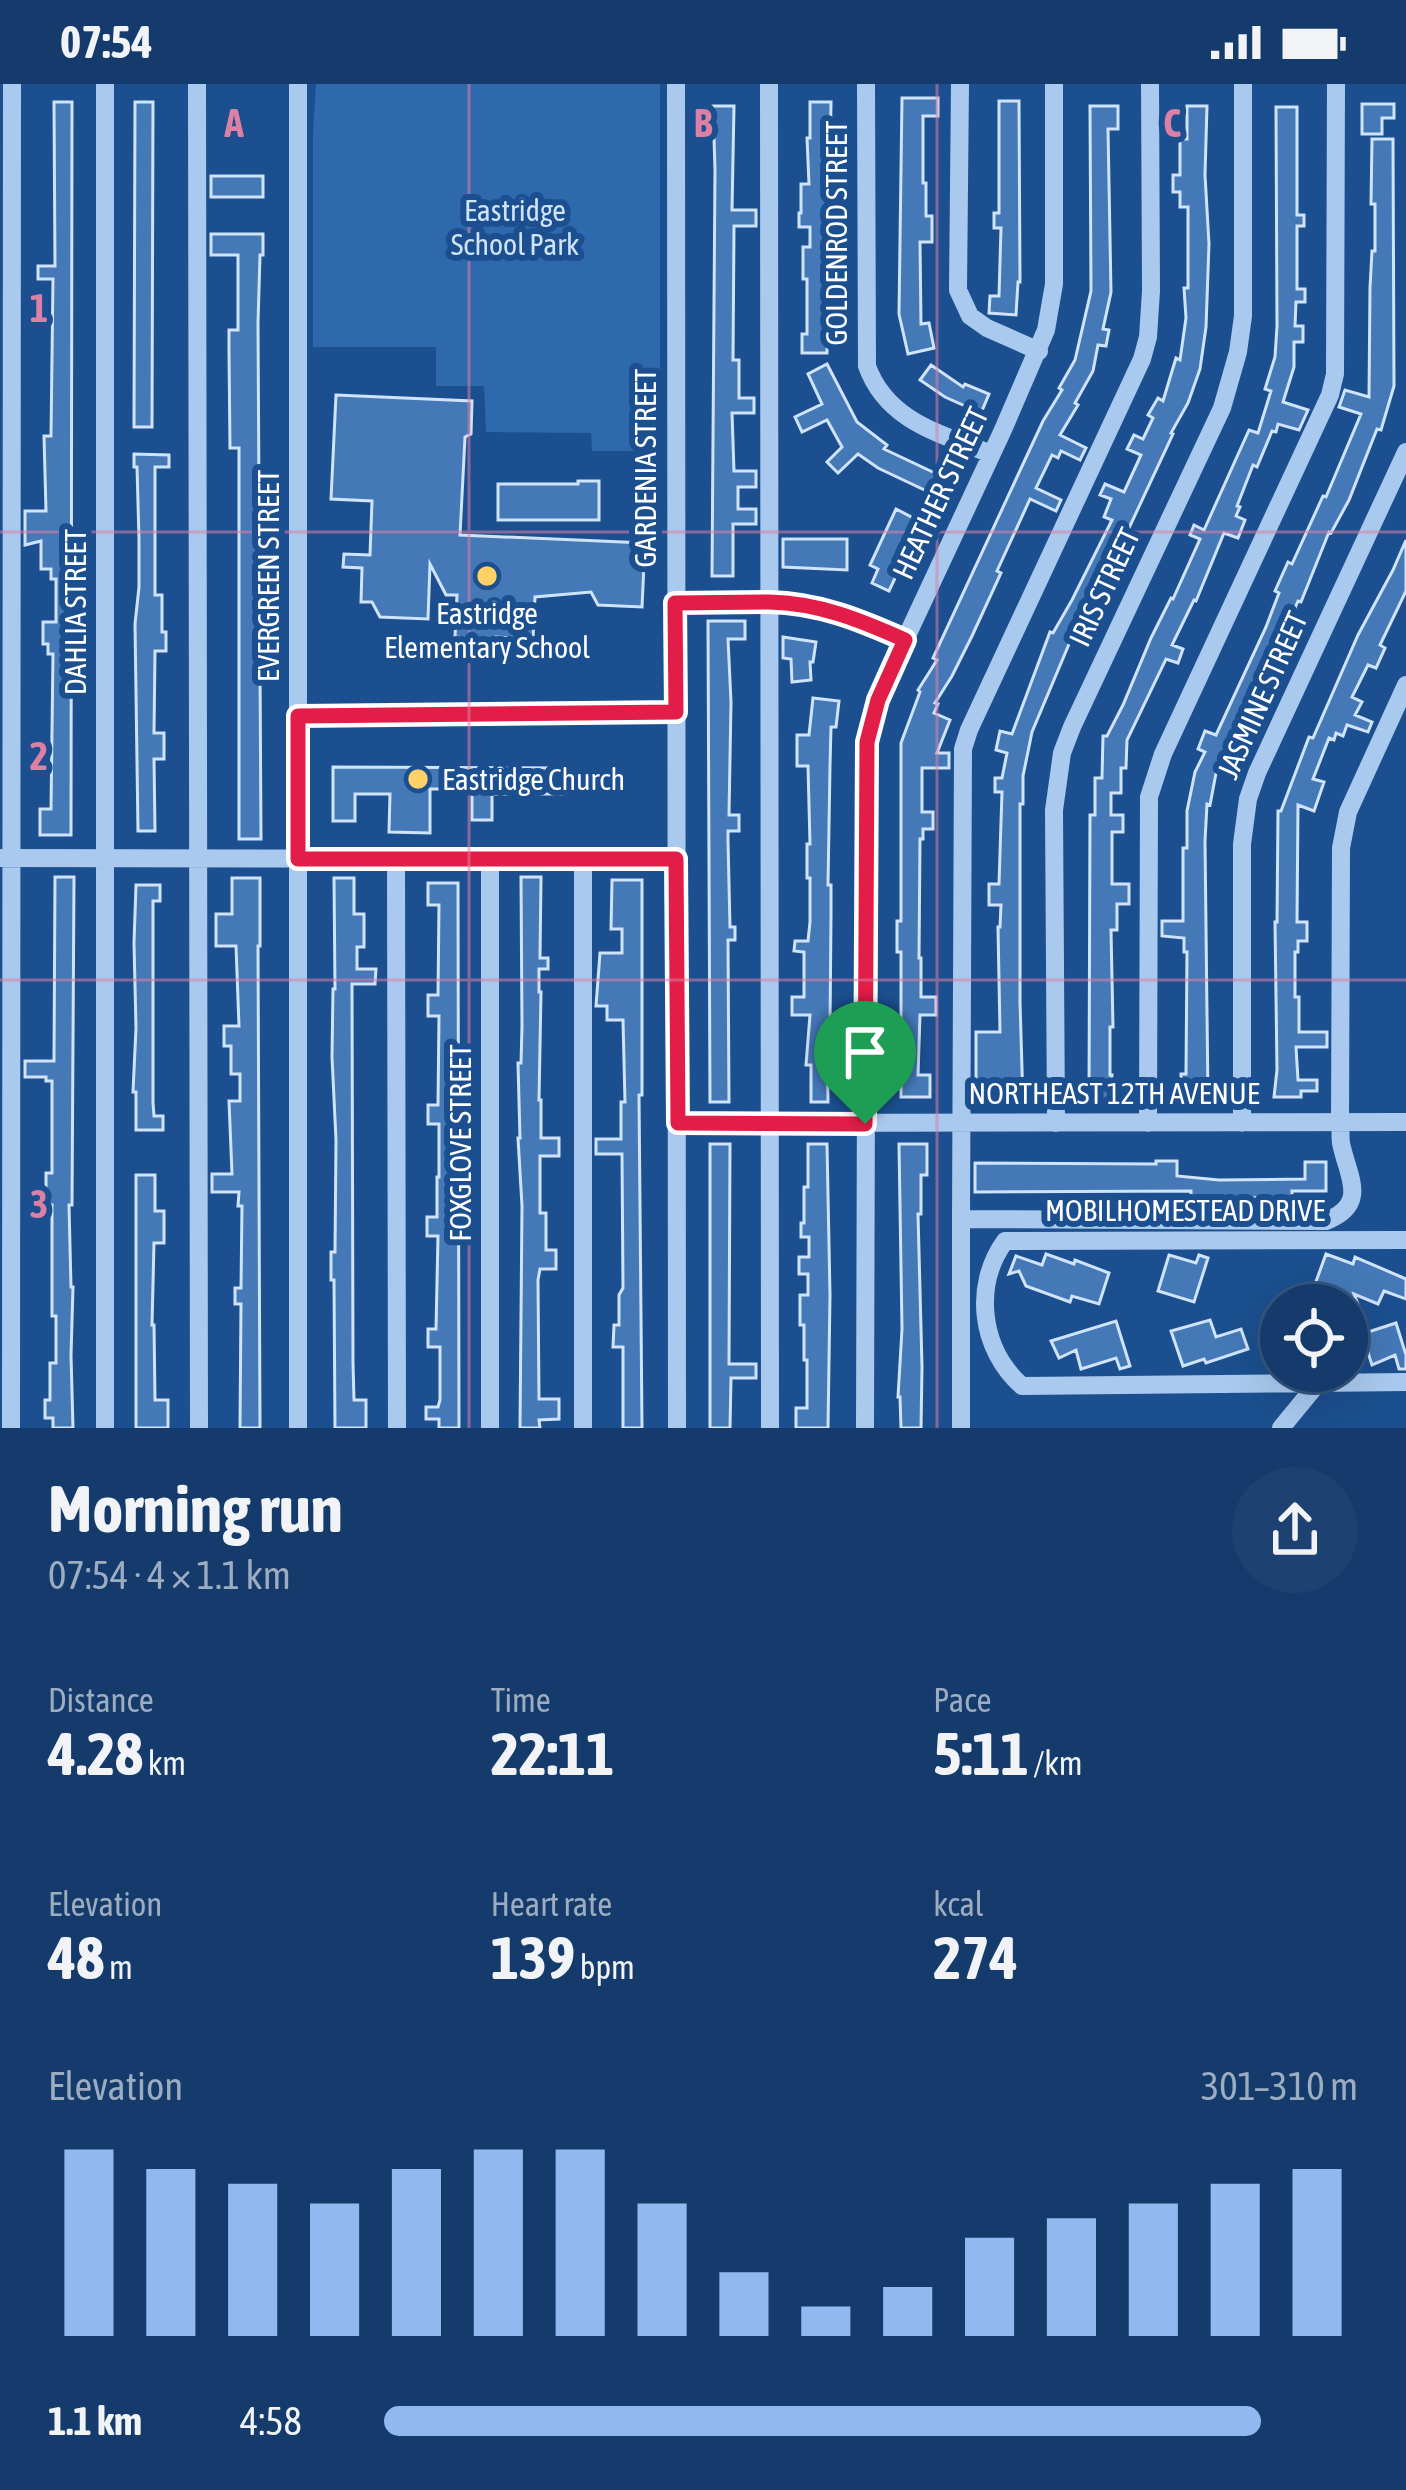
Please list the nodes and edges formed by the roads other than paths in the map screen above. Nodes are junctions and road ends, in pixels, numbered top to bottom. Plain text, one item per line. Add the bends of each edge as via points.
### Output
1 (12, 84) edge
2 (104, 84) edge
3 (197, 84) edge
4 (298, 84) edge
5 (676, 84) edge
6 (769, 84) edge
7 (866, 84) edge
8 (961, 84) edge
9 (1054, 84) edge
10 (1150, 84) edge
11 (1243, 84) edge
12 (1336, 84) edge
13 (1039, 351) junction
14 (1406, 452) edge
15 (992, 454) junction
16 (769, 602) junction
17 (675, 603) junction
18 (905, 640) junction
19 (1406, 685) edge
20 (676, 712) junction
21 (298, 716) junction
22 (5, 858) edge
23 (105, 858) junction
24 (198, 858) junction
25 (298, 859) junction
26 (396, 859) junction
27 (490, 859) junction
28 (583, 859) junction
29 (676, 859) junction
30 (1340, 1122) junction
31 (1406, 1122) edge
32 (678, 1123) junction
33 (962, 1123) junction
34 (1056, 1123) junction
35 (1242, 1123) junction
36 (770, 1124) junction
37 (865, 1124) junction
38 (1148, 1124) junction
39 (961, 1220) junction
40 (1406, 1240) edge
41 (1368, 1382) edge
42 (1406, 1382) edge
43 (1260, 1383) edge
44 (1311, 1392) edge
45 (11, 1428) edge
46 (105, 1428) edge
47 (199, 1428) edge
48 (298, 1428) edge
49 (397, 1428) edge
50 (490, 1428) edge
51 (583, 1428) edge
52 (677, 1428) edge
53 (770, 1428) edge
54 (865, 1428) edge
55 (961, 1428) edge
56 (1281, 1428) edge

1 - 22 street
2 - 23 street, DAHLIA STREET
3 - 24 street
4 - 21 street, EVERGREEN STREET
5 - 17 street, GARDENIA STREET
6 - 16 street
7 - 15 street, GOLDENROD STREET via 873,384 912,421
8 - 13 street via 958,290 970,316
9 - 13 street, HEATHER STREET via 1054,284
10 - 33 street via 1150,291 1142,359 963,749
11 - 34 street, IRIS STREET via 1243,316 1232,381 1062,753 1054,810
12 - 38 street via 1330,395 1149,796
13 - 15 street, HEATHER STREET
14 - 35 street, JASMINE STREET via 1248,799
15 - 18 street, HEATHER STREET
16 - 17 street
16 - 18 street via 836,612
16 - 36 street
17 - 20 street, GARDENIA STREET
18 - 37 street, HEATHER STREET via 867,742
19 - 30 street via 1348,812 1341,848
20 - 21 street
20 - 29 street, GARDENIA STREET
21 - 25 street, EVERGREEN STREET
22 - 23 street
22 - 45 street
23 - 24 street
23 - 46 street, DAHLIA STREET
24 - 25 street
24 - 47 street
25 - 26 street
25 - 48 street, EVERGREEN STREET
26 - 27 street
26 - 49 street
27 - 28 street
27 - 50 street, FOXGLOVE STREET
28 - 29 street
28 - 51 street
29 - 32 street, GARDENIA STREET
30 - 31 street, NORTHEAST 12TH AVENUE
30 - 35 street, NORTHEAST 12TH AVENUE
30 - 39 street via 1352,1199 1326,1221
32 - 36 street, NORTHEAST 12TH AVENUE
32 - 52 street, GARDENIA STREET
33 - 34 street, NORTHEAST 12TH AVENUE
33 - 37 street, NORTHEAST 12TH AVENUE
33 - 39 street
34 - 38 street, NORTHEAST 12TH AVENUE
35 - 38 street, NORTHEAST 12TH AVENUE
36 - 37 street, NORTHEAST 12TH AVENUE
36 - 53 street
37 - 54 street, HEATHER STREET
39 - 55 street
40 - 43 street, MOBILHOMESTEAD DRIVE via 1005,1241 991,1261 987,1331 1004,1370 1022,1385
41 - 42 street, MOBILHOMESTEAD DRIVE
44 - 56 street

